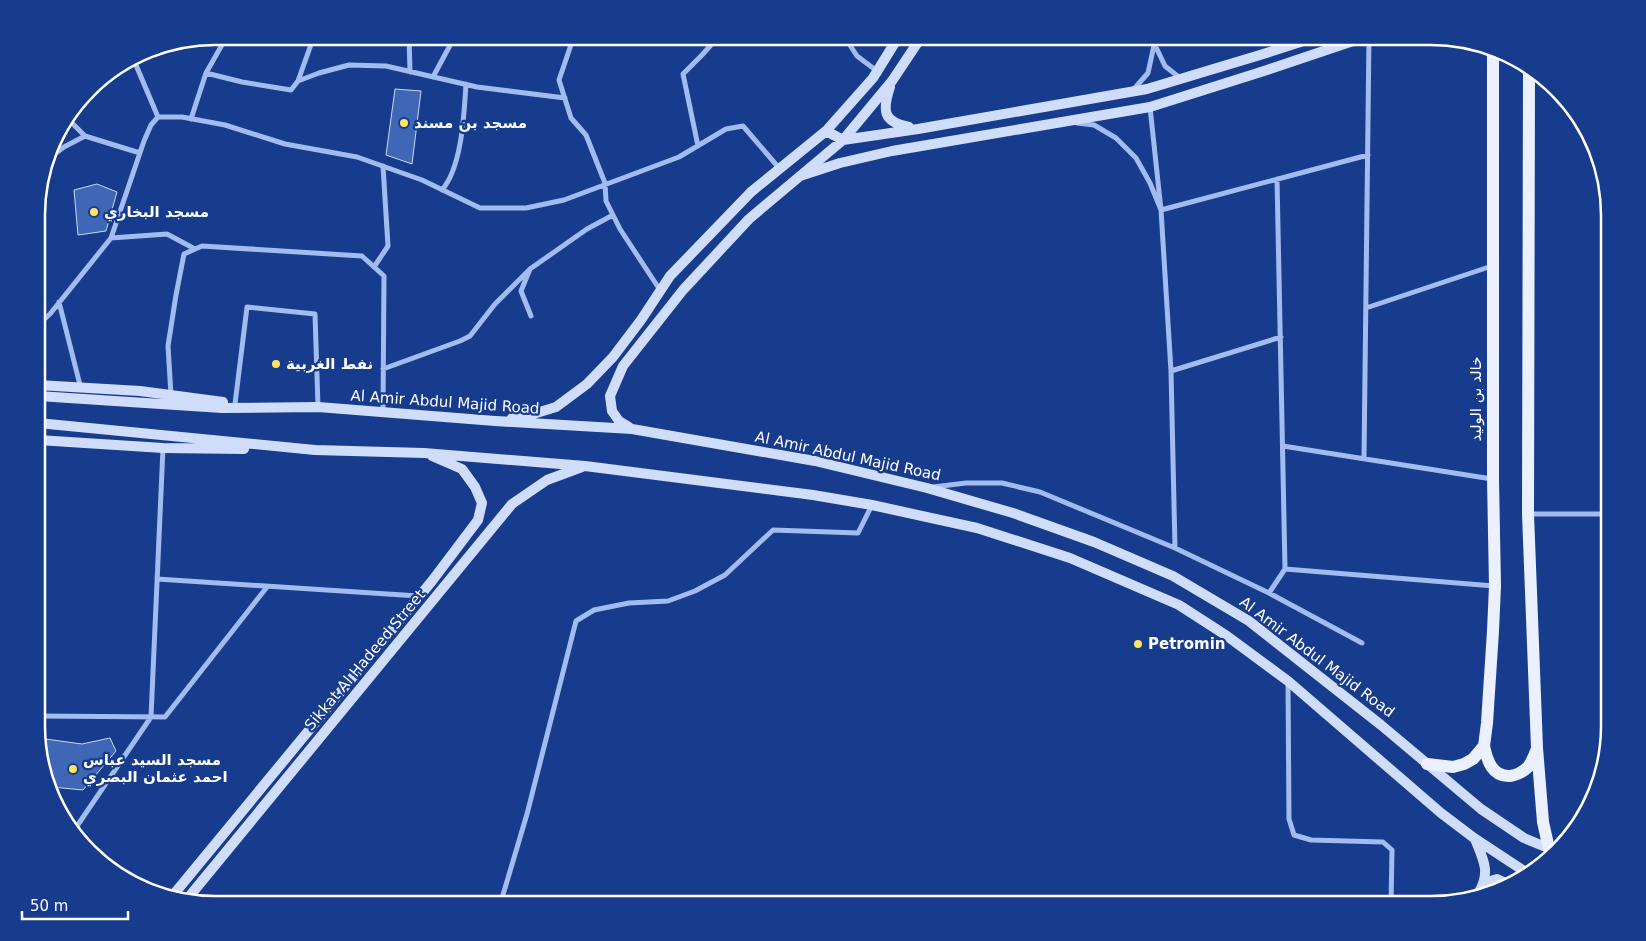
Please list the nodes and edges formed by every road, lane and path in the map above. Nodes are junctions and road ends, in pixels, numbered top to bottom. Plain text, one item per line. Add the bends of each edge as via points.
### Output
1 (222, 45) edge
2 (311, 45) edge
3 (409, 45) edge
4 (451, 45) edge
5 (571, 45) edge
6 (711, 45) edge
7 (849, 45) edge
8 (894, 45) edge
9 (916, 45) edge
10 (1155, 45) joint
11 (1290, 45) edge
12 (1342, 45) edge
13 (1369, 45) edge
14 (1491, 56) edge
15 (136, 65) edge
16 (878, 71) junction
17 (410, 72) junction
18 (206, 73) junction
19 (433, 77) junction
20 (1529, 77) edge
21 (1181, 79) junction
22 (298, 81) junction
23 (892, 81) junction
24 (466, 84) junction
25 (1132, 92) junction
26 (564, 98) junction
27 (1150, 107) junction
28 (158, 117) junction
29 (191, 119) junction
30 (1064, 122) junction
31 (72, 123) edge
32 (918, 129) junction
33 (826, 131) junction
34 (85, 136) junction
35 (843, 140) junction
36 (698, 146) junction
37 (57, 152) edge
38 (140, 152) junction
39 (1368, 154) junction
40 (383, 166) junction
41 (779, 168) junction
42 (800, 176) junction
43 (1278, 179) junction
44 (605, 183) junction
45 (442, 190) junction
46 (1160, 210) junction
47 (613, 215) junction
48 (111, 238) junction
49 (194, 249) junction
50 (1492, 266) junction
51 (374, 267) junction
52 (530, 269) junction
53 (660, 290) junction
54 (59, 302) junction
55 (1366, 308) junction
56 (531, 316) dead end
57 (45, 319) edge
58 (1281, 337) junction
59 (383, 369) junction
60 (1170, 371) junction
61 (45, 385) edge
62 (81, 388) junction
63 (45, 396) edge
64 (82, 399) junction
65 (172, 400) junction
66 (235, 404) junction
67 (318, 407) junction
68 (383, 413) junction
69 (495, 421) junction
70 (45, 424) edge
71 (632, 429) junction
72 (45, 440) edge
73 (1283, 446) junction
74 (163, 448) junction
75 (315, 450) junction
76 (424, 453) junction
77 (1364, 459) junction
78 (585, 466) junction
79 (1493, 480) junction
80 (927, 488) junction
81 (872, 506) junction
82 (1528, 514) junction
83 (1601, 514) edge
84 (1175, 548) junction
85 (1285, 569) junction
86 (157, 578) junction
87 (1495, 586) junction
88 (268, 587) junction
89 (1268, 593) junction
90 (420, 596) junction
91 (1362, 643) dead end
92 (1288, 681) junction
93 (45, 716) edge
94 (151, 717) junction
95 (1484, 746) junction
96 (1537, 748) junction
97 (1427, 764) junction
98 (78, 826) edge
99 (1474, 838) junction
100 (1550, 847) edge
101 (1548, 849) edge
102 (1521, 869) edge
103 (1500, 881) edge
104 (1481, 888) edge
105 (176, 891) edge
106 (191, 895) edge
107 (503, 896) edge
108 (1391, 896) edge

1 - 18 street
2 - 22 street
3 - 17 street
4 - 19 street
5 - 26 street via 559,80
6 - 36 street via 682,74
7 - 16 street via 857,56
8 - 16 main road
9 - 23 main road
10 - 21 street via 1165,66
10 - 25 street via 1148,73
11 - 21 main road
12 - 27 main road
13 - 39 street
14 - 50 main road, خالد بن الوليد
15 - 28 street
16 - 33 main road
17 - 19 street
17 - 22 street via 386,66 350,64
18 - 22 street via 291,90
18 - 29 street
19 - 24 street
20 - 82 main road
21 - 25 main road
23 - 32 main road via 885,103 888,118 896,124
23 - 35 main road
24 - 26 street
24 - 45 street via 458,153 448,184
25 - 32 main road
26 - 44 street via 571,118 586,135
27 - 30 main road
27 - 46 street
28 - 29 street
28 - 38 street via 151,125
29 - 40 street via 225,125 285,144 357,157
30 - 42 main road via 892,151
30 - 46 street via 1094,125 1116,138 1136,158
31 - 34 street
32 - 35 main road
33 - 35 main road
33 - 41 main road
34 - 37 street
34 - 38 street
35 - 42 main road
36 - 41 street via 726,129 743,126
36 - 44 street via 679,157
38 - 48 street
39 - 43 street
39 - 55 street
40 - 45 street
40 - 51 street via 388,246
41 - 53 main road via 751,192
42 - 71 main road via 748,218 683,290 623,366 610,396 612,411 619,421
43 - 46 street
43 - 58 street
44 - 45 street via 564,200 526,208 480,208
44 - 47 street via 606,201
46 - 60 street
47 - 52 street
47 - 53 street
48 - 49 street via 167,234
48 - 54 street
49 - 51 street via 202,246 362,256
49 - 65 street via 184,254 168,346
50 - 55 street
50 - 79 main road, خالد بن الوليد
51 - 59 street via 384,276
52 - 56 street via 521,291
52 - 59 street via 495,304 470,336
53 - 69 main road via 613,357 587,384 556,407
54 - 57 street
54 - 62 street
55 - 77 street
58 - 60 street
58 - 73 street
59 - 68 street
60 - 84 street
61 - 62 main road
62 - 64 street
62 - 65 main road via 140,391
63 - 64 main road, Al Amir Abdul Majid Road
64 - 65 main road, Al Amir Abdul Majid Road
65 - 66 main road
65 - 67 main road, Al Amir Abdul Majid Road via 222,408
66 - 67 main road
66 - 67 street via 246,307 315,314
67 - 68 main road, Al Amir Abdul Majid Road
68 - 69 main road, Al Amir Abdul Majid Road
69 - 71 main road, Al Amir Abdul Majid Road
70 - 75 main road
71 - 80 main road, Al Amir Abdul Majid Road via 815,461
72 - 74 main road
73 - 77 street
73 - 85 street
74 - 75 main road
74 - 86 street
75 - 76 main road
76 - 78 main road
76 - 90 main road, Sikkat Al Hadeed Street via 462,469 475,486 482,503 478,520
77 - 79 street
78 - 81 main road
78 - 106 main road, Sikkat Al Hadeed Street via 547,480 512,504
79 - 87 main road, خالد بن الوليد
80 - 84 street via 1002,483 1040,492
80 - 97 main road, Al Amir Abdul Majid Road via 1022,516 1173,576 1249,621
81 - 92 main road via 978,528 1070,558 1124,580 1179,605
81 - 107 street via 858,533 773,530 725,575 695,591 668,601 629,602 594,610 576,621
82 - 83 street
82 - 96 main road
84 - 89 street
85 - 87 street
85 - 89 street
86 - 88 street
86 - 94 street
87 - 95 main road, خالد بن الوليد
88 - 90 street
88 - 94 street via 165,717
89 - 91 street
90 - 105 main road, Sikkat Al Hadeed Street
92 - 99 main road
92 - 108 street via 1289,819 1294,835 1311,840 1382,842 1392,850
93 - 94 street
94 - 98 street
95 - 96 main road, خالد بن الوليد via 1492,768 1505,776 1522,772
95 - 97 main road via 1464,764 1454,767
96 - 100 main road via 1543,822
97 - 101 main road, Al Amir Abdul Majid Road via 1500,823
99 - 102 main road
99 - 104 main road via 1486,868
103 - 104 main road via 1497,879

